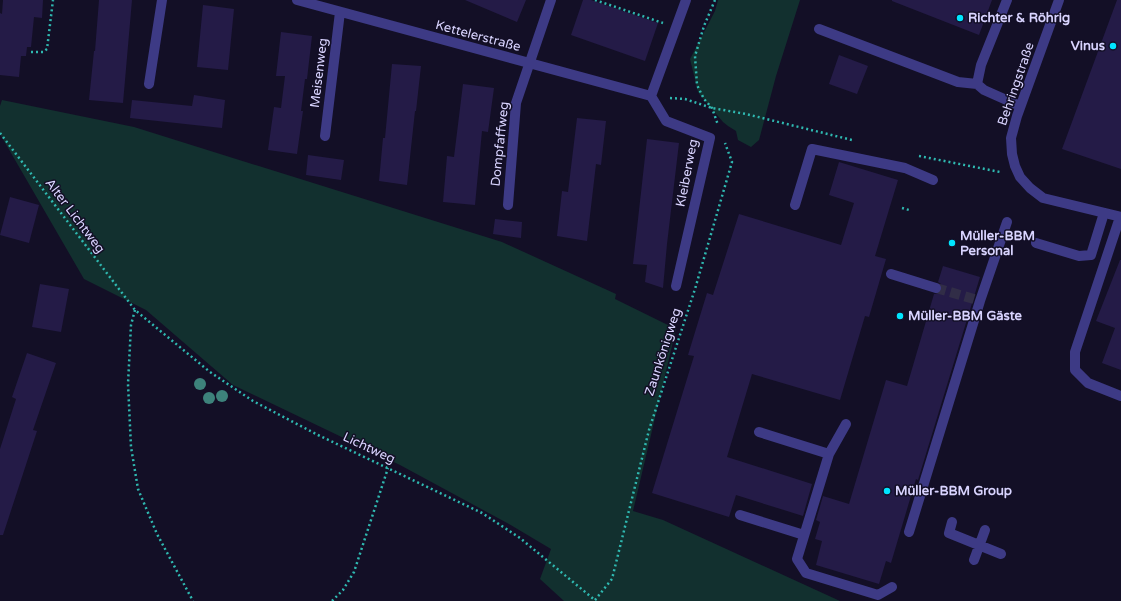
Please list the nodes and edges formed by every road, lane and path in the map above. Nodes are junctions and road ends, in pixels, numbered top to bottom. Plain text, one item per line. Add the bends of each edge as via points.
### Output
1 (53, 0) edge
2 (162, 0) edge
3 (551, 0) edge
4 (595, 0) edge
5 (686, 0) edge
6 (715, 0) edge
7 (1007, 0) edge
8 (1059, 0) edge
9 (302, 1) edge
10 (340, 12) junction
11 (676, 28) junction
12 (819, 30) dead end
13 (31, 52) dead end
14 (529, 64) junction
15 (149, 84) dead end
16 (977, 84) junction
17 (651, 96) junction
18 (1020, 106) junction
19 (712, 108) junction
20 (719, 128) dead end
21 (0, 133) edge
22 (325, 136) dead end
23 (724, 142) dead end
24 (933, 180) dead end
25 (508, 205) dead end
26 (795, 206) dead end
27 (902, 208) dead end
28 (909, 210) dead end
29 (1104, 213) junction
30 (1121, 217) edge
31 (1006, 222) dead end
32 (1036, 243) dead end
33 (891, 274) dead end
34 (676, 286) dead end
35 (936, 288) tunnel mouth
36 (135, 310) junction
37 (1121, 396) edge
38 (846, 424) dead end
39 (759, 432) dead end
40 (829, 454) junction
41 (388, 468) junction
42 (740, 516) dead end
43 (952, 522) dead end
44 (985, 530) dead end
45 (909, 532) dead end
46 (804, 535) junction
47 (980, 545) junction
48 (1000, 554) dead end
49 (974, 560) dead end
50 (892, 587) dead end
51 (595, 600) edge
52 (193, 601) edge
53 (332, 601) edge

1 - 13 path via 47,49 43,52
2 - 15 street
3 - 14 street, Dompfaffweg
4 - 11 path
5 - 11 street
6 - 19 path via 695,56 697,85
7 - 16 street via 981,65
8 - 18 street, Behringstraße
9 - 10 street, Kettelerstraße
10 - 14 street, Kettelerstraße
10 - 22 street, Meisenweg
11 - 17 street
12 - 16 street via 958,82
14 - 17 street, Kettelerstraße
14 - 25 street, Dompfaffweg via 516,103
16 - 18 street via 984,90
17 - 19 path via 685,99
17 - 34 street, Kleiberweg via 666,121 710,138
18 - 29 street, Behringstraße via 1011,138 1012,154 1020,177 1043,198
19 - 20 path
21 - 36 path, Alter Lichtweg
23 - 51 path, Zaunkönigweg via 732,162 649,430 612,579
24 - 26 street via 905,168 812,149
27 - 28 path
29 - 30 street
29 - 32 street via 1091,255 1079,256
30 - 37 street via 1076,352 1075,370 1088,383
31 - 45 street
33 - 35 street
36 - 41 path, Lichtweg via 210,372 253,401
36 - 52 path via 131,325 128,384 131,447 138,489 157,534
38 - 40 street
39 - 40 street
40 - 46 street
41 - 51 path, Lichtweg via 482,513 520,538
41 - 53 path via 354,572 343,590
42 - 46 street
43 - 47 street via 949,533
44 - 47 street
46 - 50 street via 797,559 806,573 878,595
47 - 48 street
47 - 49 street

